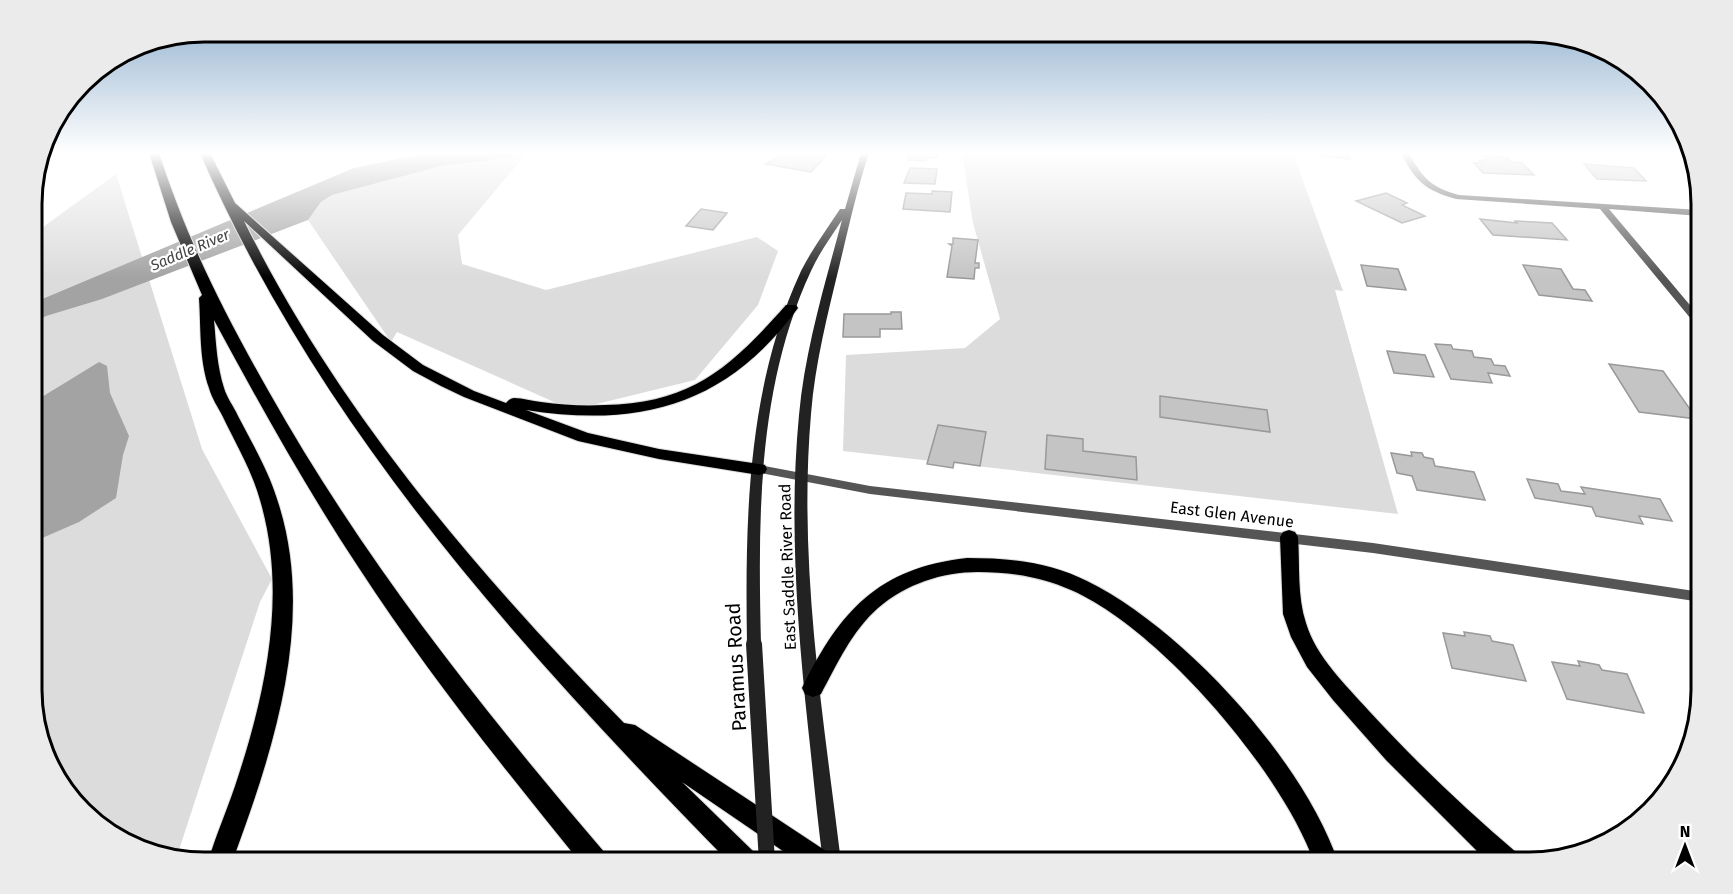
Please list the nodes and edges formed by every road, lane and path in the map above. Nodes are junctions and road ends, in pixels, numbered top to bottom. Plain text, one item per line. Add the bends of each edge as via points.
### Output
1 (168, 195) edge
2 (224, 195) edge
3 (851, 195) edge
4 (1452, 195) edge
5 (226, 200) junction
6 (848, 202) junction
7 (1602, 206) junction
8 (1691, 212) edge
9 (205, 288) junction
10 (791, 308) junction
11 (1691, 312) edge
12 (469, 394) junction
13 (759, 469) junction
14 (802, 477) junction
15 (1289, 537) junction
16 (1691, 595) edge
17 (813, 688) junction
18 (596, 711) junction
19 (223, 852) edge
20 (588, 852) edge
21 (736, 852) edge
22 (766, 852) edge
23 (805, 852) edge
24 (831, 852) edge
25 (1322, 852) edge
26 (1496, 852) edge

1 - 9 highway
2 - 5 highway
3 - 6 main road, East Saddle River Road
4 - 7 street via 1477,200
5 - 12 highway via 378,338 418,368
5 - 18 highway via 260,266 332,385 408,490
6 - 10 main road, East Saddle River Road via 806,270
6 - 14 main road, East Saddle River Road via 815,345 805,415
7 - 8 street
7 - 11 street
9 - 19 highway via 215,385 269,501 282,556 284,584 275,676 256,755
9 - 20 highway via 274,419 346,535 452,684
10 - 12 highway via 730,370 679,399 627,408 566,409
10 - 13 main road, East Saddle River Road via 768,399
12 - 13 highway via 584,437 659,454
13 - 14 street, East Glen Avenue
13 - 22 main road, Paramus Road, bridge via 753,557 754,644
14 - 15 street, East Glen Avenue via 870,490
14 - 17 main road, East Saddle River Road via 802,536
15 - 16 street, East Glen Avenue
15 - 26 highway via 1296,624 1321,668 1407,769
17 - 24 main road, East Saddle River Road
17 - 25 highway via 851,624 871,603 906,581 953,566 978,564 1056,575 1078,583 1124,611 1209,689 1261,749 1299,803
18 - 21 highway
18 - 23 highway

